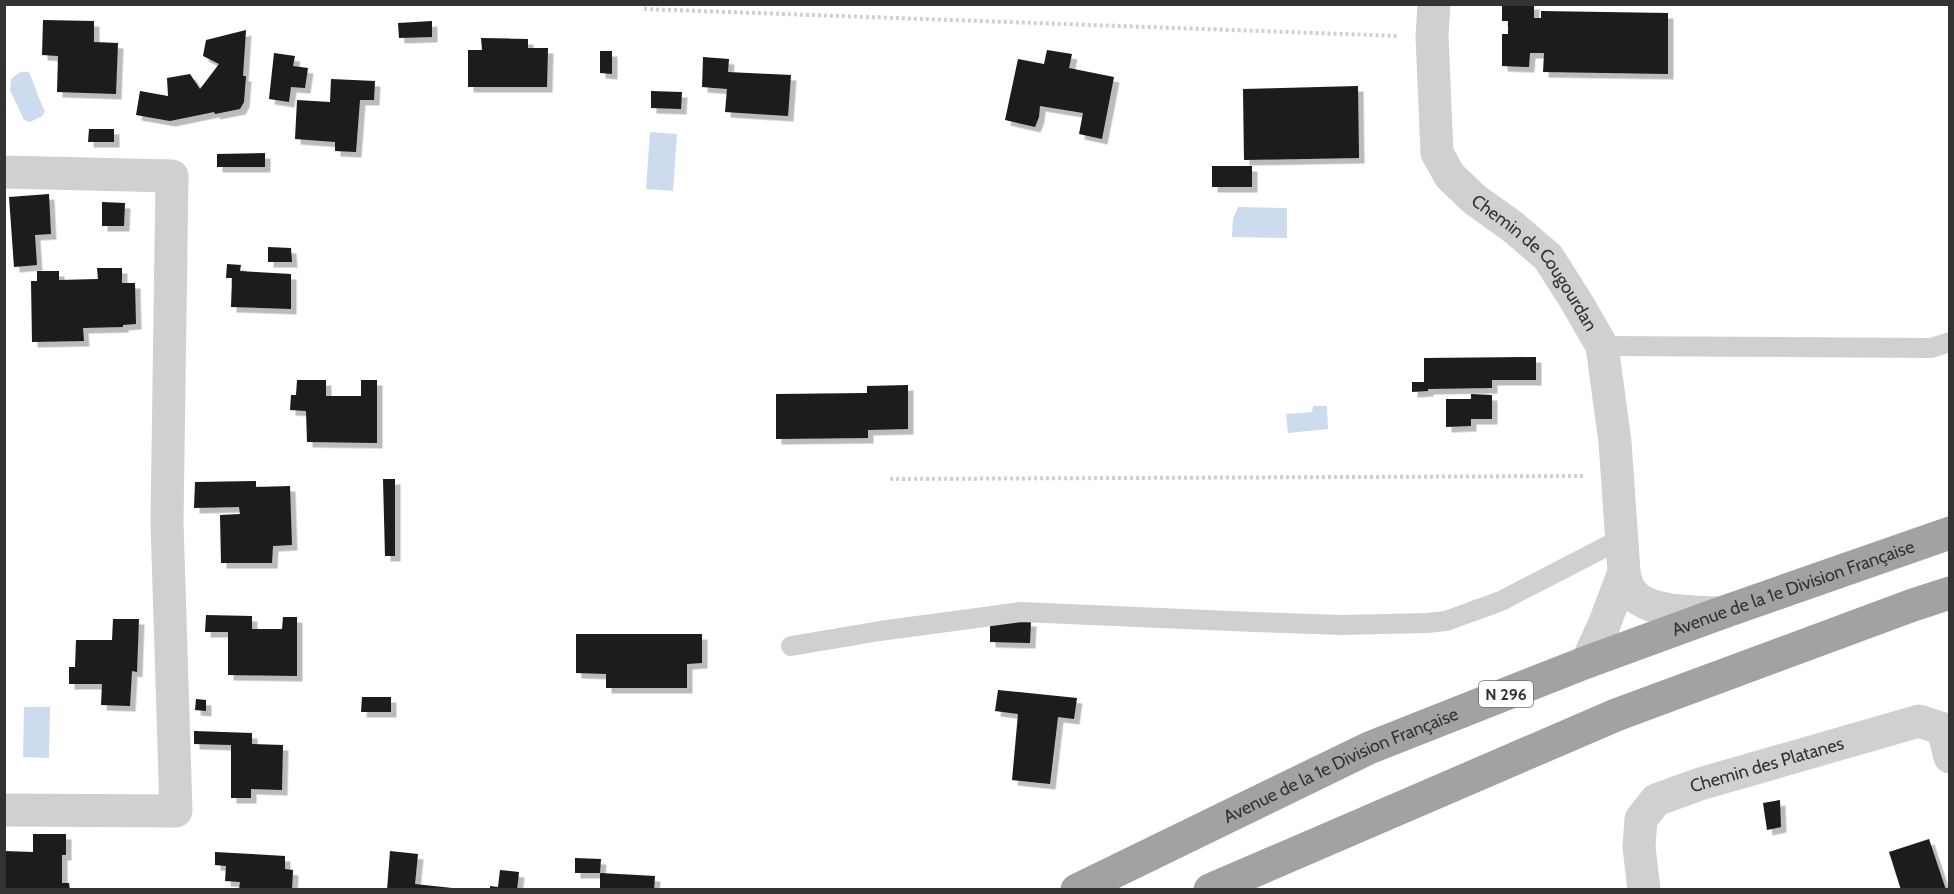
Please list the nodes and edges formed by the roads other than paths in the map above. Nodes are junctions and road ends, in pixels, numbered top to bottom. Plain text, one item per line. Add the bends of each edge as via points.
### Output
1 (1434, 4) edge
2 (4, 172) edge
3 (1950, 342) edge
4 (1602, 346) junction
5 (1950, 533) edge
6 (1621, 540) junction
7 (1624, 572) junction
8 (1950, 593) edge
9 (1721, 613) junction
10 (790, 646) dead end
11 (1587, 662) junction
12 (1950, 757) edge
13 (4, 810) edge
14 (1077, 890) edge
15 (1210, 890) edge
16 (1644, 890) edge

1 - 4 street, Chemin de Cougourdan via 1437,153 1450,176 1474,199 1548,257
2 - 13 street via 172,176 167,522 176,811
3 - 4 lane via 1931,348
4 - 6 street, Chemin de Cougourdan via 1615,442
5 - 9 highway, Avenue de la 1e Division Française / N 296
6 - 7 street, Chemin de Cougourdan
6 - 10 lane via 1501,601 1446,621 1342,625 1021,612
7 - 9 street, Chemin de Cougourdan via 1630,590 1640,602 1672,610
7 - 11 street, Chemin de Cougourdan
8 - 15 highway via 1616,715
9 - 11 highway, Avenue de la 1e Division Française / N 296
11 - 14 highway, Avenue de la 1e Division Française / N 296 via 1369,748
12 - 16 street, Chemin des Platanes via 1943,729 1919,721 1656,800 1641,819 1639,846

